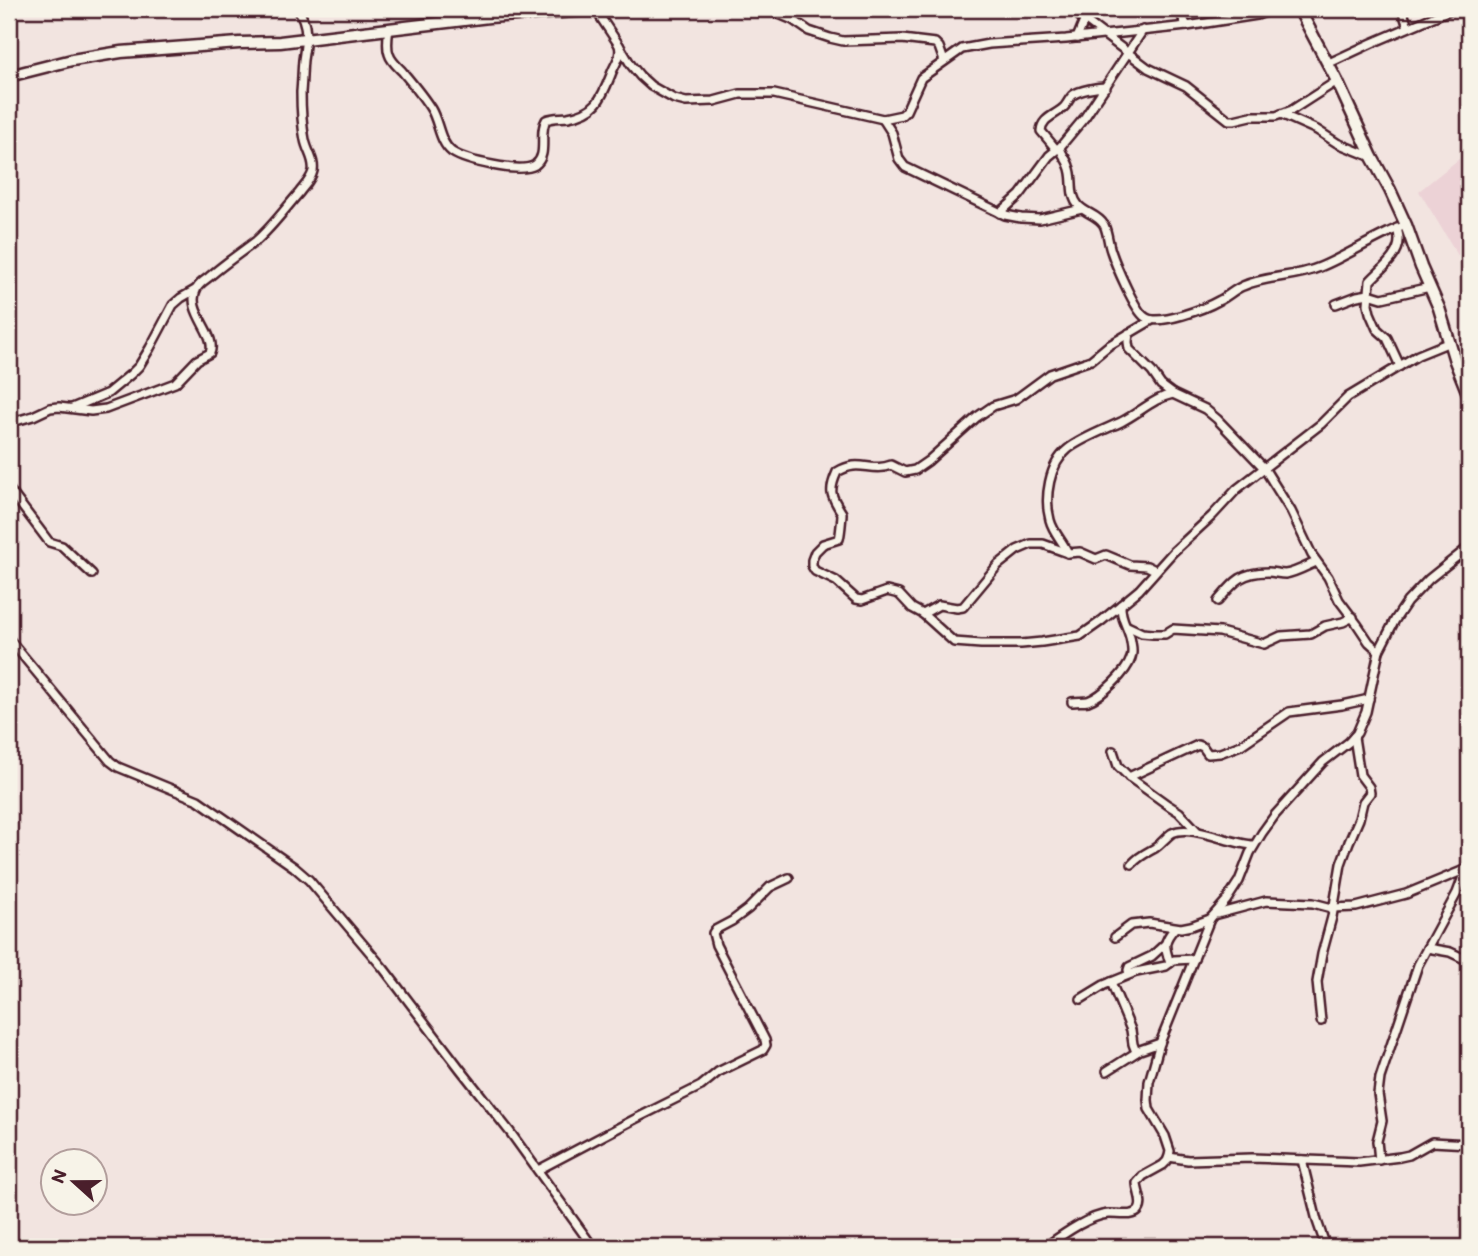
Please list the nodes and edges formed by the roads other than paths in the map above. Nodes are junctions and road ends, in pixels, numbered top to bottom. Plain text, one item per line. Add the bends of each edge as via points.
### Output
1 (298, 9) edge
2 (598, 9) edge
3 (772, 9) edge
4 (1070, 9) edge
5 (1089, 9) edge
6 (1178, 9) edge
7 (1274, 9) edge
8 (1299, 9) edge
9 (1402, 9) edge
10 (1452, 9) edge
11 (1084, 21) junction
12 (1187, 26) junction
13 (1408, 27) junction
14 (389, 28) junction
15 (1143, 30) junction
16 (1104, 34) junction
17 (307, 37) junction
18 (1077, 37) junction
19 (619, 46) junction
20 (1127, 53) junction
21 (944, 61) junction
22 (1327, 64) junction
23 (9, 76) edge
24 (1337, 82) junction
25 (1106, 87) junction
26 (1281, 114) junction
27 (883, 119) junction
28 (1058, 148) junction
29 (1372, 157) junction
30 (1082, 209) junction
31 (1000, 213) junction
32 (1402, 226) junction
33 (1430, 287) junction
34 (195, 290) junction
35 (1369, 294) junction
36 (1336, 304) dead end
37 (1153, 320) junction
38 (1129, 334) junction
39 (1450, 342) junction
40 (1400, 366) junction
41 (1469, 393) edge
42 (1173, 394) junction
43 (72, 408) junction
44 (9, 423) edge
45 (1264, 468) junction
46 (9, 488) edge
47 (1469, 547) edge
48 (1068, 553) junction
49 (1316, 562) junction
50 (1155, 570) junction
51 (92, 575) dead end
52 (1218, 601) dead end
53 (1121, 605) junction
54 (923, 614) junction
55 (1353, 617) junction
56 (1126, 626) junction
57 (9, 639) edge
58 (1379, 651) junction
59 (1369, 699) junction
60 (1072, 702) dead end
61 (1354, 737) junction
62 (1113, 751) dead end
63 (1129, 777) junction
64 (1198, 832) junction
65 (1254, 845) junction
66 (1132, 864) dead end
67 (1468, 868) edge
68 (789, 878) dead end
69 (1334, 908) junction
70 (1212, 917) junction
71 (1175, 928) junction
72 (1115, 937) dead end
73 (1165, 944) junction
74 (1427, 948) junction
75 (1194, 959) junction
76 (1469, 961) edge
77 (1170, 962) junction
78 (1129, 974) junction
79 (1111, 982) junction
80 (1081, 999) dead end
81 (1321, 1021) dead end
82 (1160, 1043) junction
83 (1136, 1052) junction
84 (1107, 1071) dead end
85 (1469, 1144) edge
86 (1169, 1157) junction
87 (1302, 1160) junction
88 (1379, 1160) junction
89 (538, 1170) junction
90 (593, 1247) edge
91 (1045, 1247) edge
92 (1326, 1247) edge

1 - 17 street
2 - 14 street
2 - 19 street
3 - 21 street via 809,32 843,41 902,38 935,44
4 - 11 street
5 - 11 street
6 - 12 street
7 - 12 street
8 - 22 street
9 - 13 street
10 - 13 street
11 - 16 street
11 - 18 street
12 - 15 street
13 - 22 street
14 - 17 street
14 - 19 street via 388,53 432,111 445,145 461,156 508,167 538,163 546,120 577,115 600,101 619,59
15 - 16 street
15 - 20 street
16 - 18 street
16 - 20 street
17 - 23 street via 121,52
17 - 34 street via 301,97 312,176 262,235
18 - 21 street via 989,44 962,49
19 - 27 street via 640,76 674,99 700,102 740,94 774,94
20 - 25 street
20 - 26 street via 1185,86 1228,120
21 - 27 street via 917,83 902,115
22 - 24 street
24 - 26 street
24 - 29 street
25 - 28 street
25 - 28 street via 1074,94 1064,108 1044,121 1041,131
26 - 29 street
27 - 31 street via 905,166
28 - 30 street via 1070,166 1074,199
28 - 31 street
29 - 32 street
30 - 31 street via 1040,219
30 - 37 street via 1104,226 1127,288 1142,314
32 - 33 street
32 - 35 street via 1397,250 1370,281
32 - 37 street via 1320,267 1243,286 1209,305
33 - 35 street via 1382,298
33 - 39 street
34 - 43 street via 173,305 131,374 108,393
34 - 43 street via 210,353 175,383 100,411
35 - 36 street
35 - 40 street via 1370,313
37 - 38 street
38 - 42 street via 1132,353
38 - 54 street via 1091,360 1050,374 1016,399 993,406 915,470 851,465 837,472 831,491 842,513 841,535 815,552 812,566 856,599 893,592
39 - 40 street
39 - 41 street
40 - 45 street via 1348,397
42 - 45 street via 1217,419
42 - 48 street via 1062,454 1047,495 1049,519
43 - 44 street via 50,408
45 - 49 street
45 - 50 street
46 - 51 street via 49,542 62,546
47 - 58 street via 1407,602
48 - 50 street via 1096,559 1106,555
48 - 54 street via 1031,544 998,565 963,607 939,606
49 - 52 street via 1287,573 1240,578
49 - 55 street
50 - 53 street
53 - 54 street via 1080,636 1021,644 954,642
53 - 56 street
55 - 56 street via 1311,634 1281,636 1264,644 1220,632 1173,629 1153,634
55 - 58 street
56 - 60 street via 1132,656 1121,675 1089,700
57 - 89 street via 110,761 198,800 309,880 384,969
58 - 59 street
59 - 61 street
59 - 63 street via 1289,712 1241,745 1211,754 1198,745
61 - 65 street via 1323,762
61 - 69 street via 1360,775 1370,793 1341,864
62 - 63 street via 1118,766
63 - 64 street via 1179,811
64 - 65 street
64 - 66 street via 1174,832
65 - 70 street via 1239,881
67 - 69 street via 1371,905
67 - 74 street
68 - 89 street via 770,887 713,933 766,1043 763,1050
69 - 70 street via 1266,901
69 - 81 street via 1317,982
70 - 71 street
70 - 75 street
71 - 72 street via 1139,923
71 - 73 street
73 - 77 street
73 - 78 street via 1129,967
74 - 76 street
74 - 88 street via 1380,1079
75 - 77 street
75 - 82 street
77 - 78 street
78 - 79 street
79 - 80 street
79 - 83 street
82 - 83 street
82 - 86 street via 1148,1100 1168,1144
83 - 84 street
85 - 88 street via 1432,1142 1409,1155
86 - 87 street
86 - 91 street via 1138,1180 1141,1203 1137,1212 1097,1216
87 - 88 street
87 - 92 street
89 - 90 street

